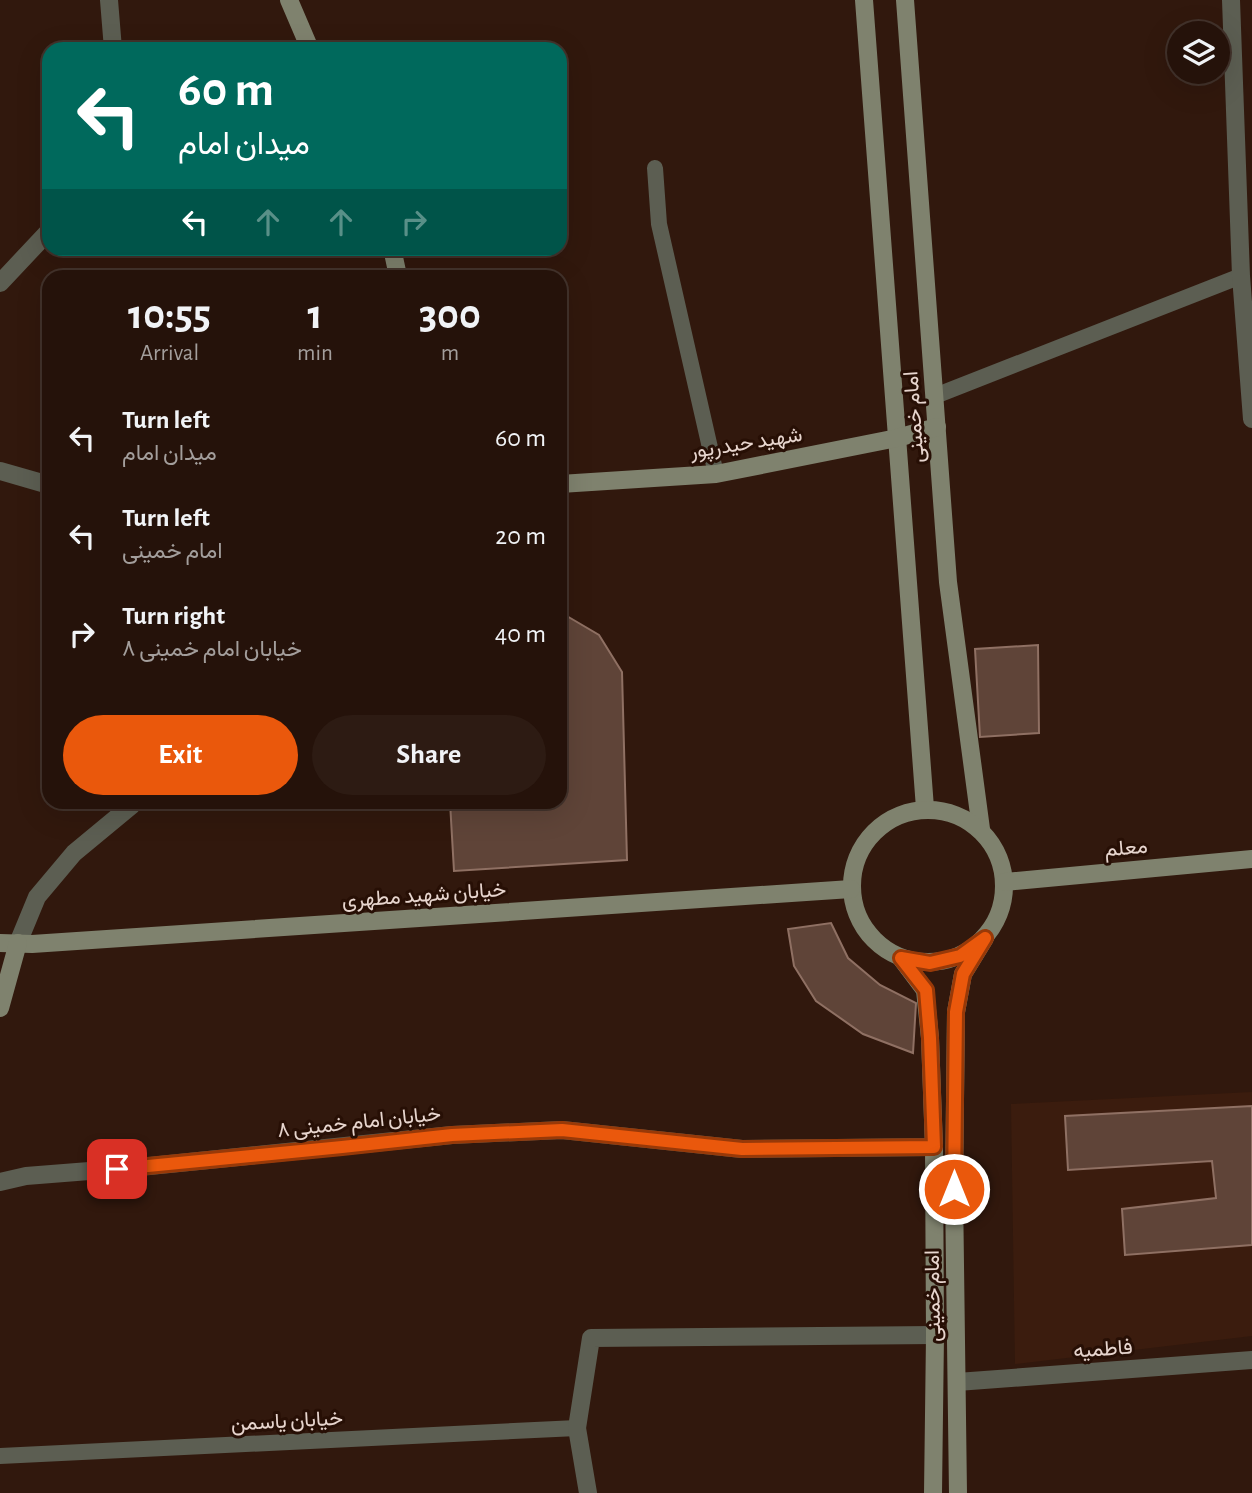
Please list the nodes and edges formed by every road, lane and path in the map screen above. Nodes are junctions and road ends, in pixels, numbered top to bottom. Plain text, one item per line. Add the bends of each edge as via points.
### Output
1 (109, 0) edge
2 (289, 0) edge
3 (864, 0) edge
4 (905, 0) edge
5 (1231, 0) edge
6 (112, 42) edge
7 (307, 42) edge
8 (654, 168) dead end
9 (42, 238) edge
10 (1241, 276) junction
11 (0, 283) edge
12 (935, 396) junction
13 (1252, 419) edge
14 (937, 427) junction
15 (898, 438) junction
16 (0, 471) edge
17 (716, 474) junction
18 (42, 483) edge
19 (567, 485) edge
20 (925, 808) junction
21 (127, 809) edge
22 (981, 829) junction
23 (1252, 859) edge
24 (1005, 882) junction
25 (851, 889) junction
26 (985, 938) junction
27 (9, 943) edge
28 (901, 958) junction
29 (0, 1008) edge
30 (934, 1147) junction
31 (0, 1182) edge
32 (935, 1335) junction
33 (1252, 1360) edge
34 (957, 1382) junction
35 (577, 1428) junction
36 (0, 1456) edge
37 (588, 1493) edge
38 (933, 1493) edge
39 (958, 1493) edge

1 - 6 street
2 - 7 main road
3 - 15 main road, امام خمینی
4 - 12 main road, امام خمینی
5 - 10 street
8 - 17 lane via 659,223
9 - 11 street
10 - 12 lane
10 - 13 street
12 - 14 main road, امام خمینی
14 - 15 main road, شهید حیدرپور
14 - 22 main road, امام خمینی via 948,582
15 - 17 main road, شهید حیدرپور
15 - 20 main road, امام خمینی
16 - 18 street
17 - 19 main road, شهید حیدرپور
20 - 22 main road via 955,813
20 - 25 main road via 895,815 871,833 856,859
21 - 27 street via 74,853 37,897
22 - 24 main road via 998,853
23 - 24 main road, معلم
24 - 26 main road via 1001,912
25 - 27 main road, خیابان شهید مطهری
25 - 28 main road via 858,918 876,943
26 - 28 main road via 960,956 930,963
26 - 34 main road, امام خمینی via 963,974 956,1012
27 - 29 main road
28 - 30 main road, امام خمینی via 926,990
30 - 31 street, خیابان امام خمینی ۸ via 742,1149 562,1130 452,1135
30 - 32 main road, امام خمینی
32 - 35 street via 591,1338
32 - 38 main road, امام خمینی
33 - 34 street, فاطمیه
34 - 39 main road, امام خمینی
35 - 36 lane, خیابان یاسمن
35 - 37 street

